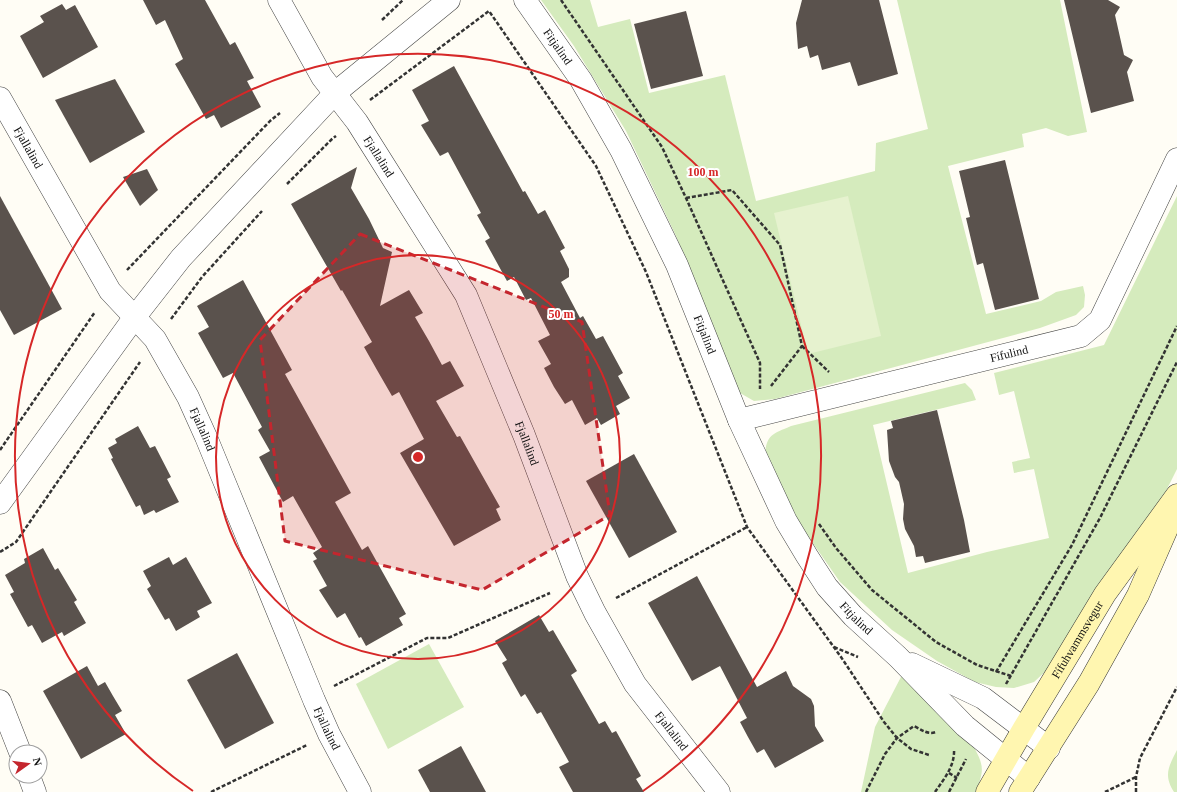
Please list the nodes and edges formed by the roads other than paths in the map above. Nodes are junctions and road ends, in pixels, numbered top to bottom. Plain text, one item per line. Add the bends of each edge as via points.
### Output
1 (279, 0) edge
2 (450, 0) edge
3 (525, 0) edge
4 (335, 93) junction
5 (0, 98) edge
6 (1177, 159) edge
7 (134, 318) junction
8 (739, 420) junction
9 (1177, 495) edge
10 (0, 503) edge
11 (1177, 507) edge
12 (898, 657) junction
13 (0, 701) edge
14 (1024, 728) junction
15 (17, 744) edge
16 (1049, 748) junction
17 (1006, 760) junction
18 (1025, 785) edge
19 (360, 792) edge
20 (719, 792) edge
21 (987, 792) edge

1 - 4 street, Fjallalind via 322,77
2 - 4 street
3 - 8 street, Fitjalind via 581,80 621,150 677,265
4 - 7 street via 181,258
4 - 20 street, Fjallalind via 357,122 466,295 524,436 576,576 595,613 635,684
5 - 7 street, Fjallalind via 110,291
6 - 8 street, Fífulind via 1100,320 1081,336 851,392 762,407
7 - 10 street
7 - 19 street, Fjallalind via 155,340 188,397 314,700
8 - 12 street, Fitjalind via 786,520 827,587 853,616
9 - 14 main road, Fífuhvammsvegur via 1105,594
11 - 16 main road via 1138,595 1090,683
12 - 14 street, Fitjalind via 983,698
12 - 17 street, Fitjalind via 965,726
13 - 15 street
14 - 16 street, Fitjalind
14 - 17 main road, Fífuhvammsvegur
16 - 18 main road
17 - 18 street, Fitjalind
17 - 21 main road, Fífuhvammsvegur

